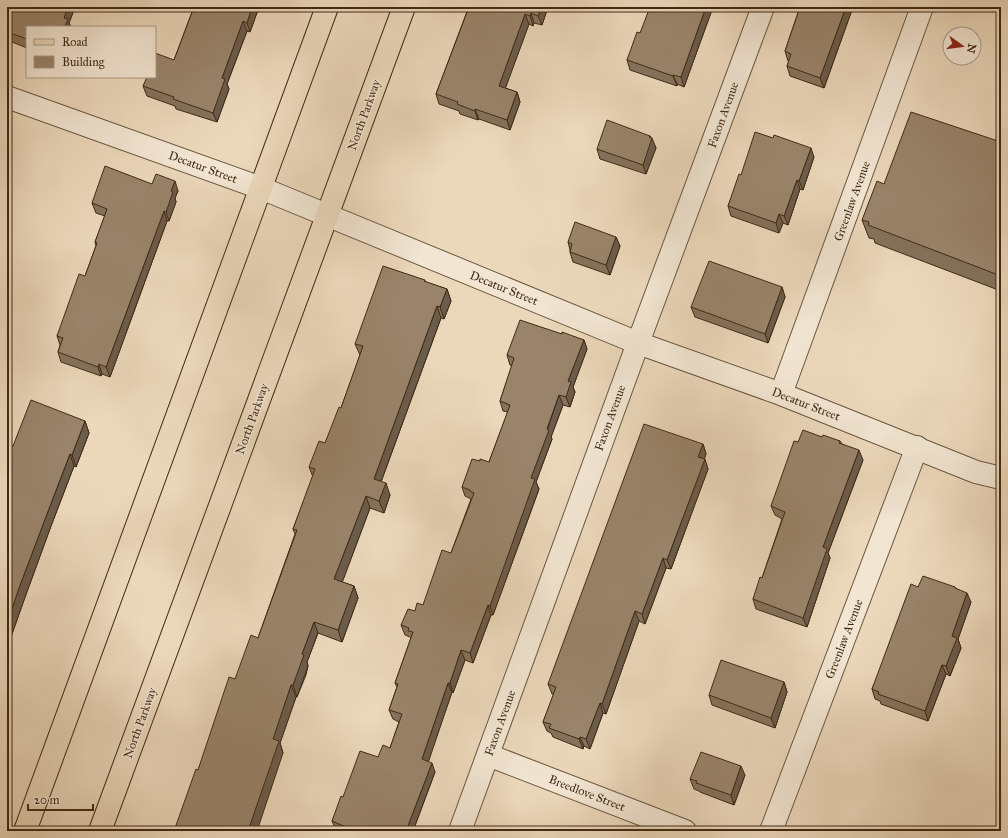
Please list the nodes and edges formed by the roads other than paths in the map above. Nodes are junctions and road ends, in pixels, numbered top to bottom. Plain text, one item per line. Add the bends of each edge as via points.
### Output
1 (327, 7) edge
2 (404, 7) edge
3 (763, 7) edge
4 (922, 7) edge
5 (7, 97) edge
6 (261, 188) junction
7 (327, 216) junction
8 (638, 343) junction
9 (781, 394) junction
10 (917, 447) junction
11 (1001, 478) edge
12 (488, 755) junction
13 (25, 831) edge
14 (100, 831) edge
15 (460, 831) edge
16 (685, 831) edge
17 (772, 831) edge

1 - 6 main road
2 - 7 main road, North Parkway
3 - 8 street, Faxon Avenue
4 - 9 street, Greenlaw Avenue
5 - 6 street, Decatur Street
6 - 7 street, Decatur Street
6 - 13 main road
7 - 8 street, Decatur Street
7 - 14 main road, North Parkway
8 - 9 street, Decatur Street
8 - 12 street, Faxon Avenue
9 - 10 street, Decatur Street
10 - 11 street, Decatur Street via 976,472
10 - 17 street, Greenlaw Avenue
12 - 15 street, Faxon Avenue
12 - 16 street, Breedlove Street

